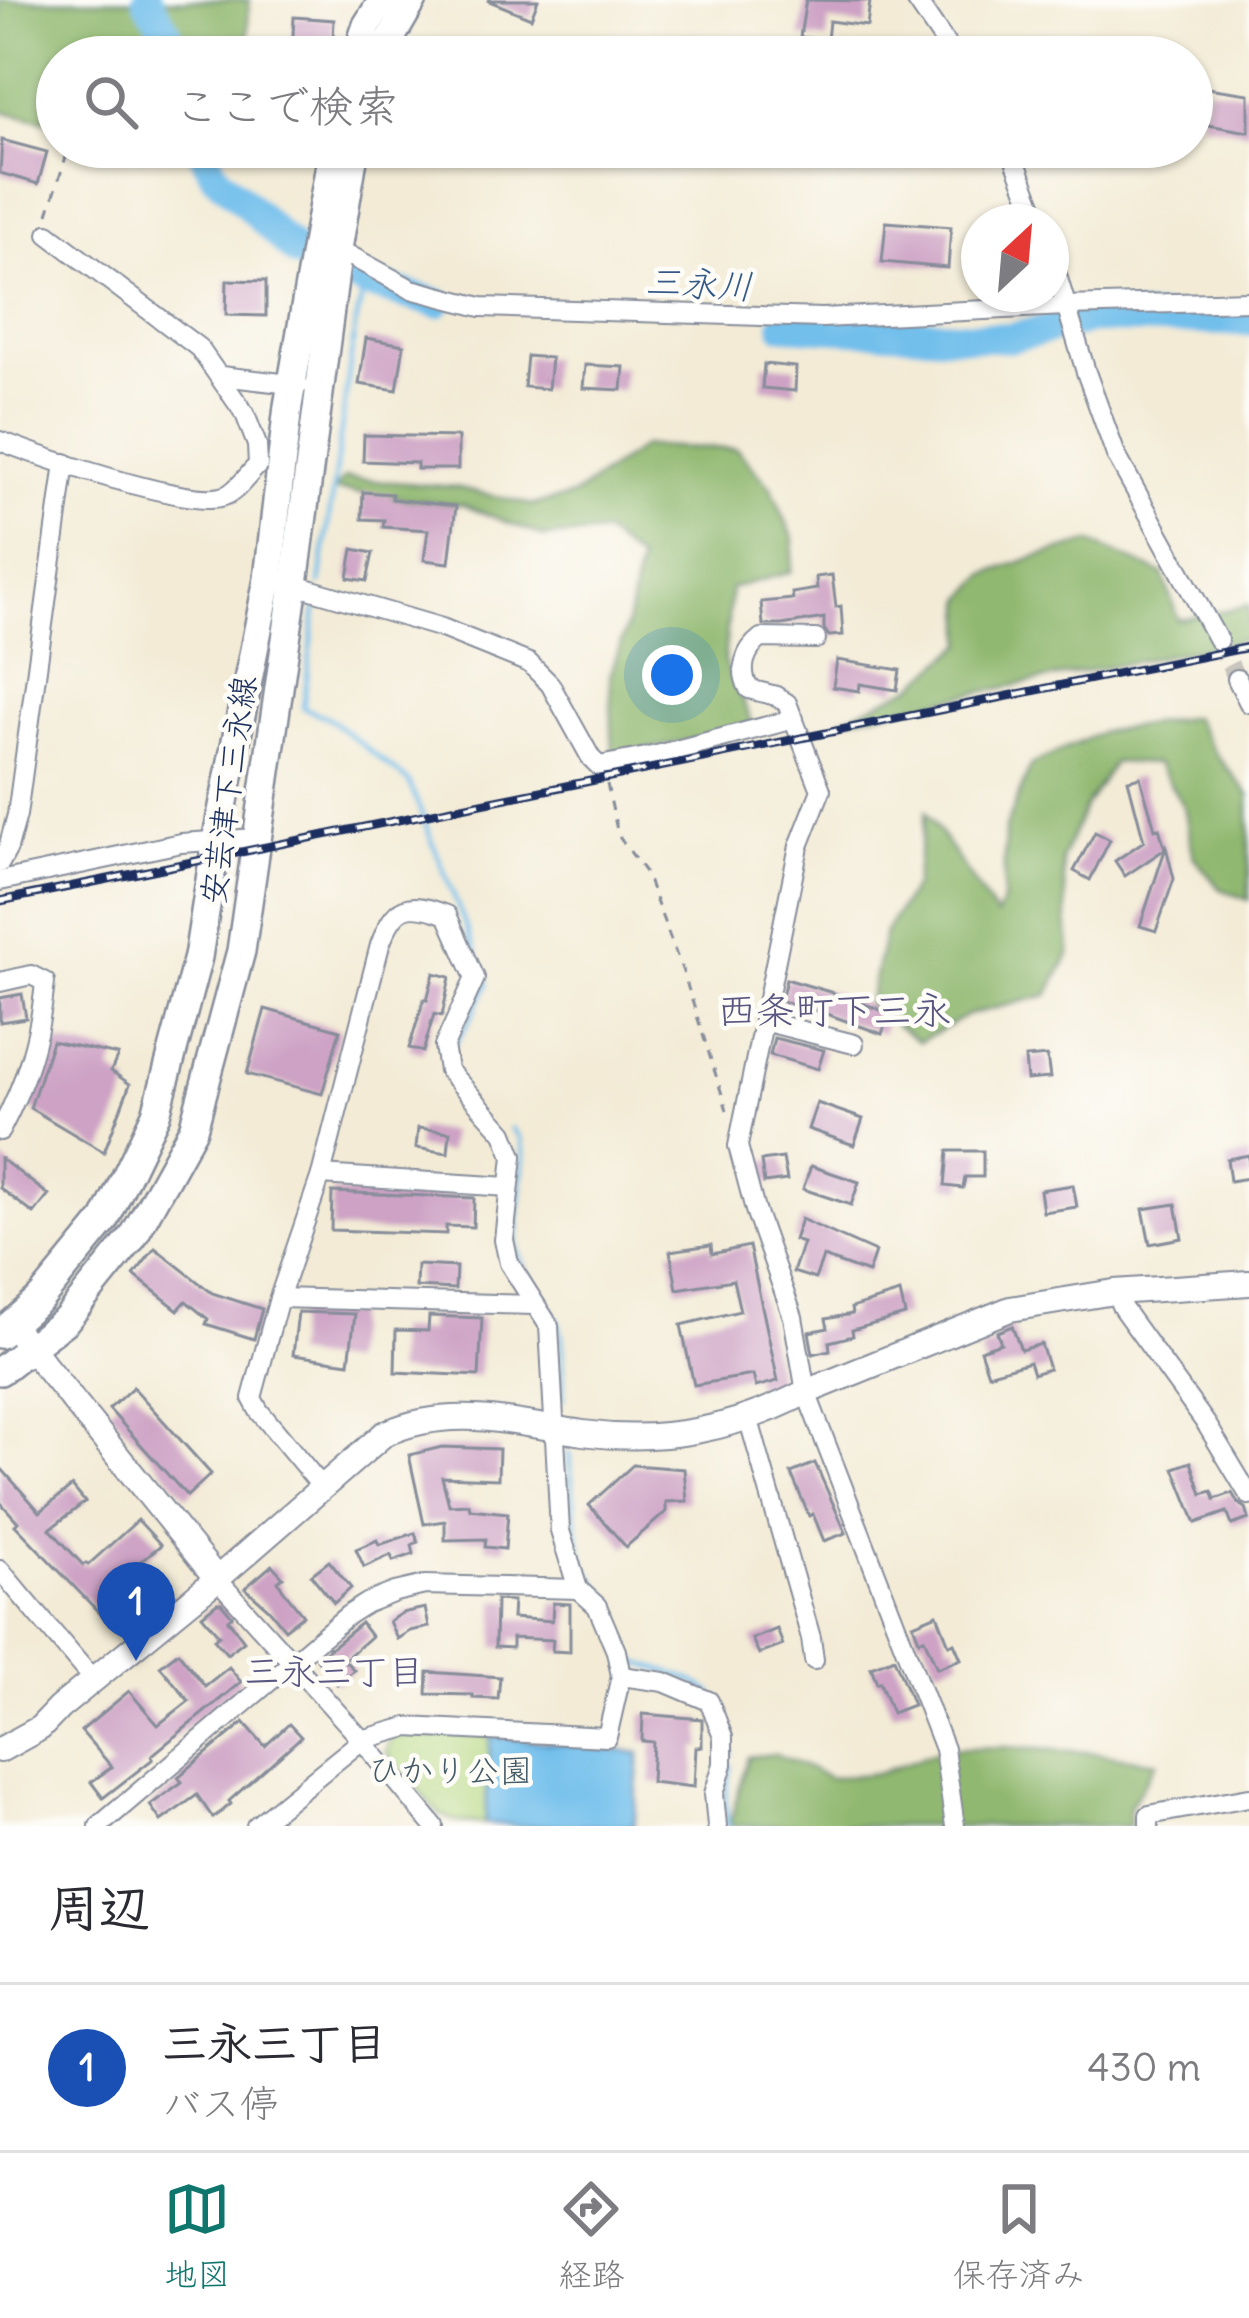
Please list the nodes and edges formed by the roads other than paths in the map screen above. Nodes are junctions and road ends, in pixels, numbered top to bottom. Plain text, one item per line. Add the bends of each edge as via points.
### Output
1 (383, 0) edge
2 (413, 0) edge
3 (916, 0) edge
4 (363, 36) edge
5 (392, 36) edge
6 (941, 36) edge
7 (332, 168) edge
8 (350, 168) edge
9 (1018, 168) edge
10 (1033, 204) edge
11 (48, 234) road end
12 (327, 242) junction
13 (1249, 302) edge
14 (1069, 310) edge
15 (1006, 312) edge
16 (1069, 312) edge
17 (221, 376) junction
18 (306, 386) junction
19 (0, 441) edge
20 (64, 463) junction
21 (299, 586) junction
22 (816, 639) dead end
23 (1218, 640) tunnel mouth
24 (1237, 679) dead end
25 (1249, 704) edge
26 (794, 719) junction
27 (257, 838) junction
28 (216, 842) junction
29 (0, 863) edge
30 (0, 881) edge
31 (0, 982) edge
32 (763, 1021) junction
33 (854, 1044) dead end
34 (0, 1131) edge
35 (321, 1175) junction
36 (509, 1187) junction
37 (1249, 1282) edge
38 (1114, 1292) junction
39 (279, 1298) junction
40 (535, 1305) junction
41 (4, 1323) edge
42 (28, 1348) junction
43 (0, 1371) edge
44 (806, 1392) junction
45 (748, 1417) junction
46 (553, 1426) junction
47 (322, 1487) junction
48 (1249, 1495) edge
49 (0, 1570) edge
50 (217, 1579) junction
51 (578, 1589) junction
52 (814, 1660) dead end
53 (290, 1663) junction
54 (621, 1676) junction
55 (94, 1682) junction
56 (362, 1740) junction
57 (0, 1750) edge
58 (1249, 1797) edge
59 (99, 1826) edge
60 (256, 1826) edge
61 (434, 1826) edge
62 (717, 1826) edge
63 (955, 1826) edge
64 (1149, 1826) edge

1 - 4 main road
2 - 5 main road
3 - 6 street
7 - 12 main road, 安芸津下三永線
8 - 12 main road, 安芸津下三永線
9 - 10 street
11 - 17 street via 199,348
12 - 15 street via 412,289 481,307 822,318
12 - 18 main road, 安芸津下三永線
13 - 14 street
16 - 23 street via 1116,455
17 - 18 street
17 - 20 street via 245,414 258,465 221,498 173,495
18 - 21 main road, 安芸津下三永線
19 - 20 street
20 - 29 street via 17,815
21 - 26 street via 529,663 599,766
21 - 27 main road, 安芸津下三永線
21 - 28 main road, 安芸津下三永線
22 - 26 street via 761,638 747,652 749,689 787,703
24 - 25 street
26 - 32 street via 821,790 799,846
27 - 28 street
27 - 42 main road, 安芸津下三永線 via 241,952 193,1129 133,1237 66,1319
28 - 30 street
28 - 41 main road, 安芸津下三永線 via 197,957 156,1114 105,1220 41,1298
31 - 34 street via 32,975 45,982 33,1057
32 - 33 street
32 - 44 street via 738,1146 794,1317
35 - 36 street
35 - 36 street via 388,921 422,905 447,916 475,978 444,1046 448,1070 504,1133 513,1156
35 - 39 street
36 - 40 street via 509,1263
37 - 38 street
38 - 44 street via 1010,1310
38 - 48 street
39 - 40 street
39 - 47 street via 252,1398
40 - 46 street via 549,1326
41 - 42 street
42 - 43 main road, 安芸津下三永線
42 - 50 street
44 - 45 street
44 - 63 street via 944,1749
45 - 46 street via 671,1435
45 - 52 street
46 - 47 street via 479,1417 411,1422 384,1434
46 - 51 street via 560,1531
47 - 50 street
49 - 55 street
50 - 53 street
50 - 55 street
51 - 53 street via 425,1585 395,1592 348,1615
51 - 54 street via 597,1606
53 - 56 street
53 - 59 street
54 - 56 street via 608,1738 407,1726
54 - 62 street via 709,1701 723,1737
55 - 57 street
56 - 60 street
56 - 61 street
58 - 64 street via 1149,1815

